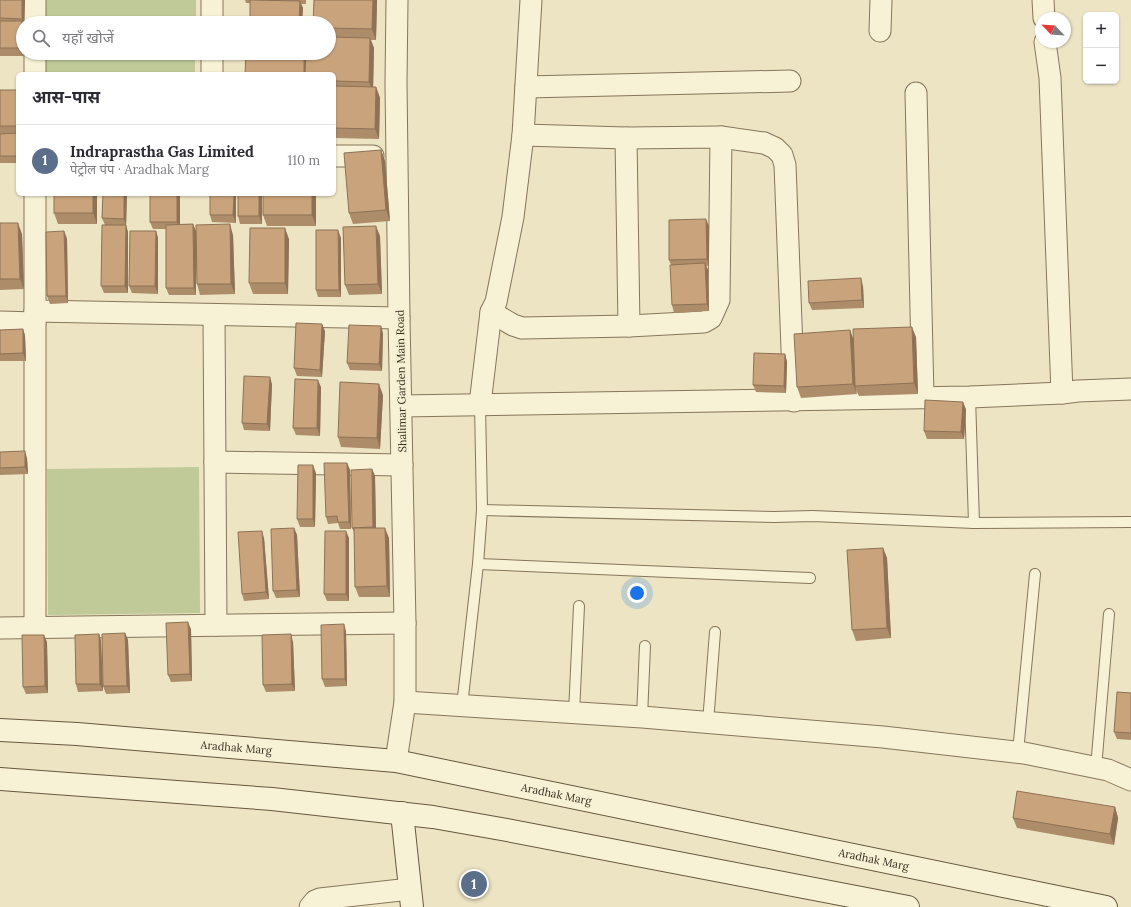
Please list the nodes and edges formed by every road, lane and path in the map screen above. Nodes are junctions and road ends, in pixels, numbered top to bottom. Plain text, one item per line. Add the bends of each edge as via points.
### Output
1 (35, 0) edge
2 (212, 0) edge
3 (397, 0) edge
4 (531, 0) edge
5 (881, 0) edge
6 (1043, 0) edge
7 (1044, 12) edge
8 (35, 16) edge
9 (212, 16) edge
10 (880, 31) dead end
11 (1046, 48) edge
12 (35, 60) edge
13 (212, 60) edge
14 (35, 72) edge
15 (212, 72) edge
16 (790, 81) dead end
17 (526, 87) junction
18 (916, 93) dead end
19 (523, 135) junction
20 (722, 137) junction
21 (626, 138) junction
22 (398, 155) junction
23 (336, 156) edge
24 (35, 196) edge
25 (491, 312) junction
26 (214, 315) junction
27 (35, 317) junction
28 (399, 318) junction
29 (0, 322) edge
30 (629, 326) junction
31 (1131, 389) edge
32 (1062, 394) junction
33 (923, 397) junction
34 (970, 397) junction
35 (794, 401) junction
36 (480, 404) junction
37 (401, 406) junction
38 (215, 462) junction
39 (402, 465) junction
40 (482, 510) junction
41 (1131, 522) edge
42 (974, 523) junction
43 (478, 564) junction
44 (1035, 574) dead end
45 (810, 578) dead end
46 (579, 606) dead end
47 (1109, 614) dead end
48 (405, 623) junction
49 (216, 625) junction
50 (35, 627) junction
51 (0, 628) edge
52 (714, 632) dead end
53 (645, 646) dead end
54 (405, 702) junction
55 (462, 706) junction
56 (574, 713) junction
57 (642, 717) junction
58 (708, 722) junction
59 (0, 730) edge
60 (1018, 752) junction
61 (396, 761) junction
62 (1096, 768) junction
63 (0, 779) edge
64 (1131, 780) edge
65 (402, 813) junction
66 (411, 898) edge
67 (310, 907) edge
68 (908, 907) edge
69 (1106, 907) edge

1 - 8 street
2 - 9 street
3 - 22 street, Shalimar Garden Main Road
4 - 17 street
5 - 10 street
6 - 7 street
11 - 32 street via 1050,78
12 - 14 street
13 - 15 street
16 - 17 street
17 - 19 street
18 - 33 street
19 - 21 street
19 - 25 street via 513,217 496,302
20 - 21 street
20 - 30 street via 719,300 715,311 711,318 704,322
20 - 35 street via 764,143 782,155 785,165
21 - 30 street
22 - 23 street
22 - 28 street, Shalimar Garden Main Road
24 - 27 street
25 - 30 street via 522,328
25 - 36 street
26 - 27 street
26 - 28 street
26 - 38 street
27 - 29 street
27 - 50 street
28 - 37 street, Shalimar Garden Main Road
31 - 32 street
32 - 34 street
33 - 34 street
33 - 35 street
34 - 42 lane
35 - 36 street
36 - 37 street
36 - 40 lane
37 - 39 street, Shalimar Garden Main Road
38 - 39 street
38 - 49 street
39 - 48 street, Shalimar Garden Main Road
40 - 42 lane via 774,518 813,516
40 - 43 lane
41 - 42 lane
43 - 45 lane
43 - 55 lane
44 - 60 lane
46 - 56 lane
47 - 62 lane
48 - 49 street
48 - 54 street, Shalimar Garden Main Road
49 - 50 street
50 - 51 street
52 - 58 lane
53 - 57 lane
54 - 55 street
54 - 61 street, Shalimar Garden Main Road
55 - 56 street
56 - 57 street
57 - 58 street
58 - 60 street
59 - 61 main road, Aradhak Marg via 85,734
60 - 62 street
61 - 69 main road, Aradhak Marg
62 - 64 street
63 - 65 main road via 272,799
65 - 66 main road
65 - 68 main road via 507,830
66 - 67 street via 320,899

